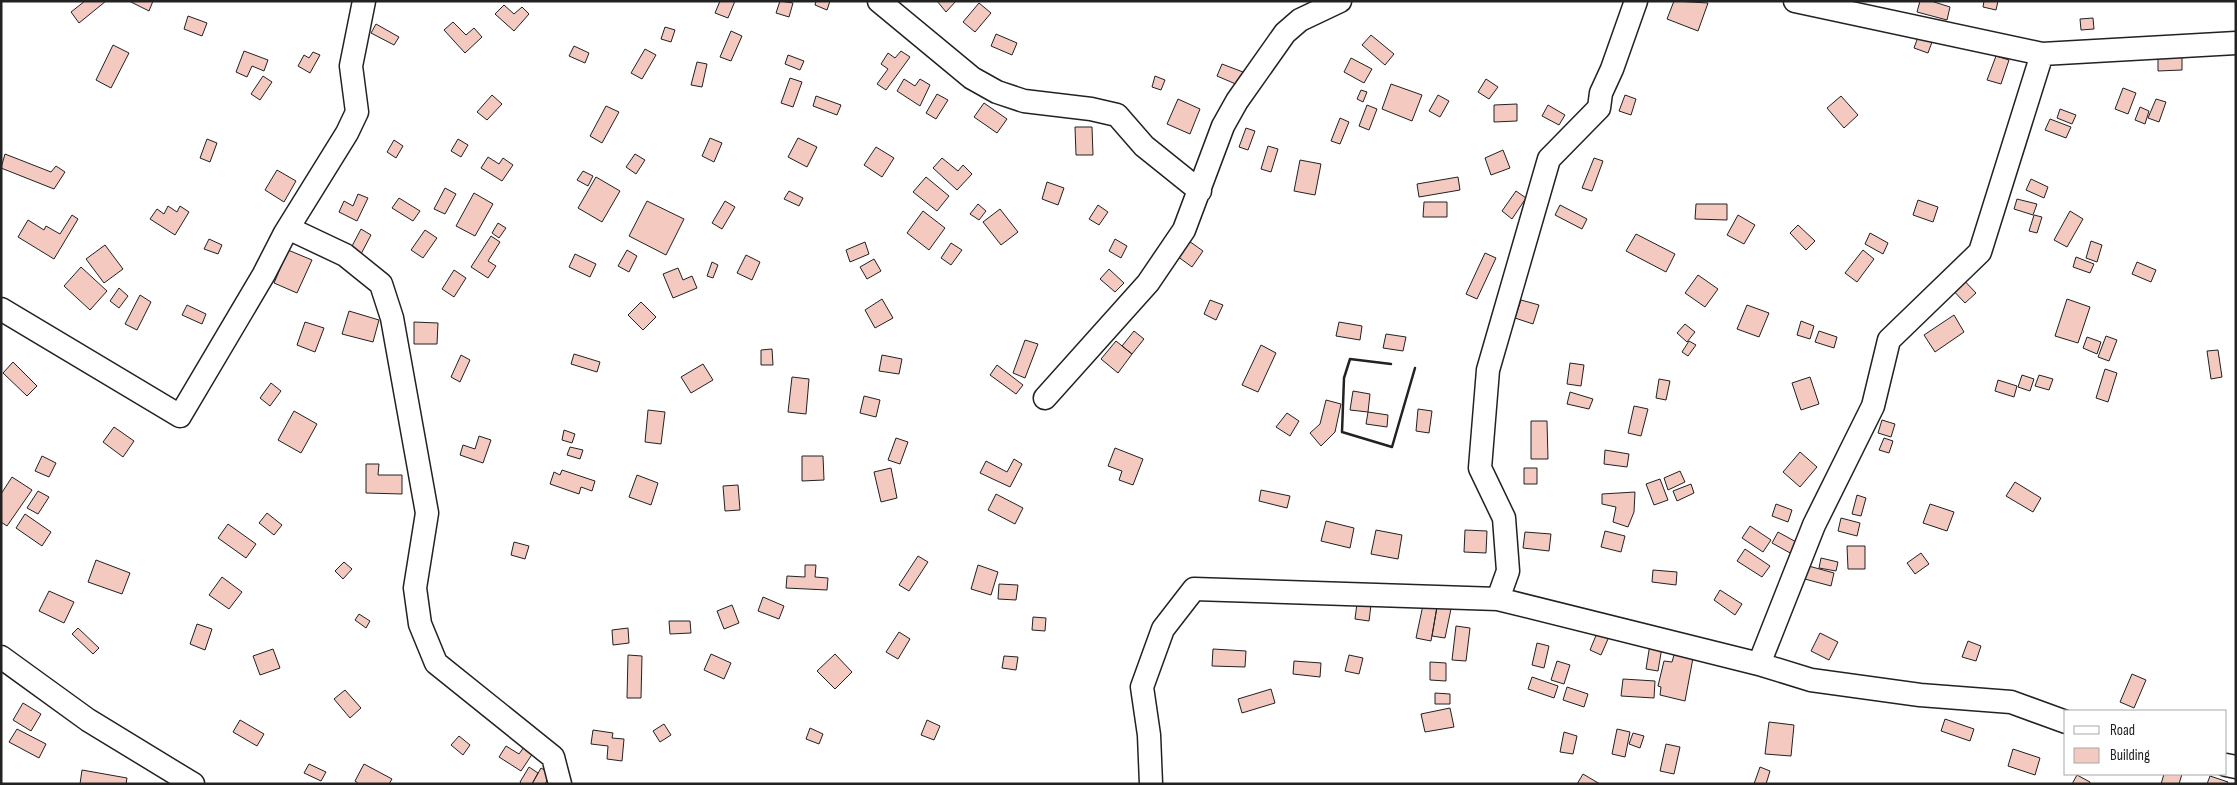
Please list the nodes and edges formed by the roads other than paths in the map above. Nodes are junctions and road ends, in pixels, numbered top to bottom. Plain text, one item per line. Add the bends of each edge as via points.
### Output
1 (364, 1) edge
2 (879, 1) edge
3 (1340, 1) edge
4 (1636, 1) edge
5 (1795, 1) edge
6 (2236, 43) edge
7 (2042, 54) junction
8 (1200, 191) junction
9 (290, 228) junction
10 (1, 309) edge
11 (1045, 398) dead end
12 (1498, 598) junction
13 (1, 657) edge
14 (1759, 664) junction
15 (2064, 721) edge
16 (193, 784) edge
17 (560, 784) edge
18 (1151, 784) edge

1 - 9 street via 351,66 357,112
2 - 8 street via 972,78 996,92 1024,101 1117,115 1144,146
3 - 8 street via 1300,20 1284,33 1237,101
4 - 12 street via 1601,94 1599,108 1549,159 1488,370 1480,468 1504,518 1508,571
5 - 7 street
6 - 7 street
7 - 14 street via 1980,252 1890,340 1873,406 1814,525
8 - 11 street via 1184,230 1148,283
9 - 10 street via 180,416
9 - 17 street via 345,256 381,284 392,318 428,513 415,588 420,624 436,663 553,757
12 - 14 street
12 - 18 street via 1194,589 1163,629 1142,687 1149,735
13 - 16 street via 88,720
14 - 15 street via 1810,680 1920,695 2011,702

